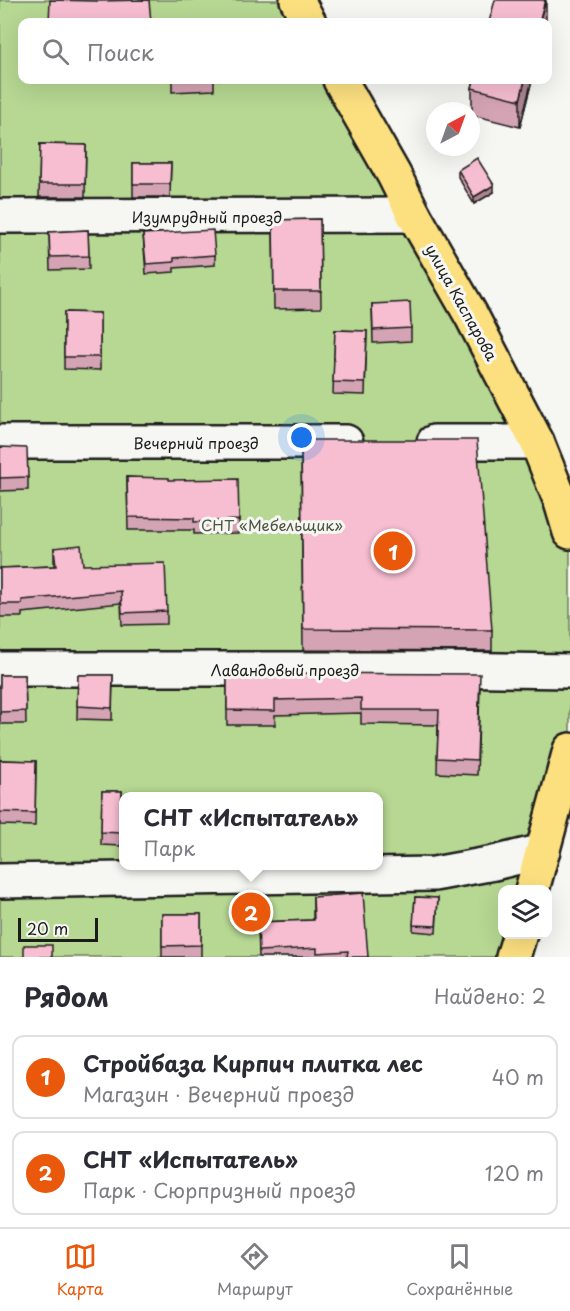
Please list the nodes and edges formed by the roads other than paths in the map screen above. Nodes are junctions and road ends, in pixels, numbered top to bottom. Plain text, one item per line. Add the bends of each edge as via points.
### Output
1 (297, 0) edge
2 (307, 18) edge
3 (342, 84) edge
4 (414, 215) junction
5 (0, 216) edge
6 (0, 442) edge
7 (370, 442) edge
8 (406, 442) edge
9 (537, 442) junction
10 (570, 530) edge
11 (0, 669) edge
12 (570, 671) edge
13 (570, 750) edge
14 (543, 851) junction
15 (0, 881) edge
16 (533, 885) edge
17 (518, 939) edge
18 (513, 957) edge

1 - 2 main road
3 - 4 main road, улица Каспарова
4 - 5 street, Изумрудный проезд
4 - 9 main road, улица Каспарова
6 - 7 street, Вечерний проезд
8 - 9 street
9 - 10 main road, улица Каспарова
11 - 12 street, Лавандовый проезд
13 - 14 main road
14 - 15 street via 434,874
14 - 16 main road
17 - 18 main road

